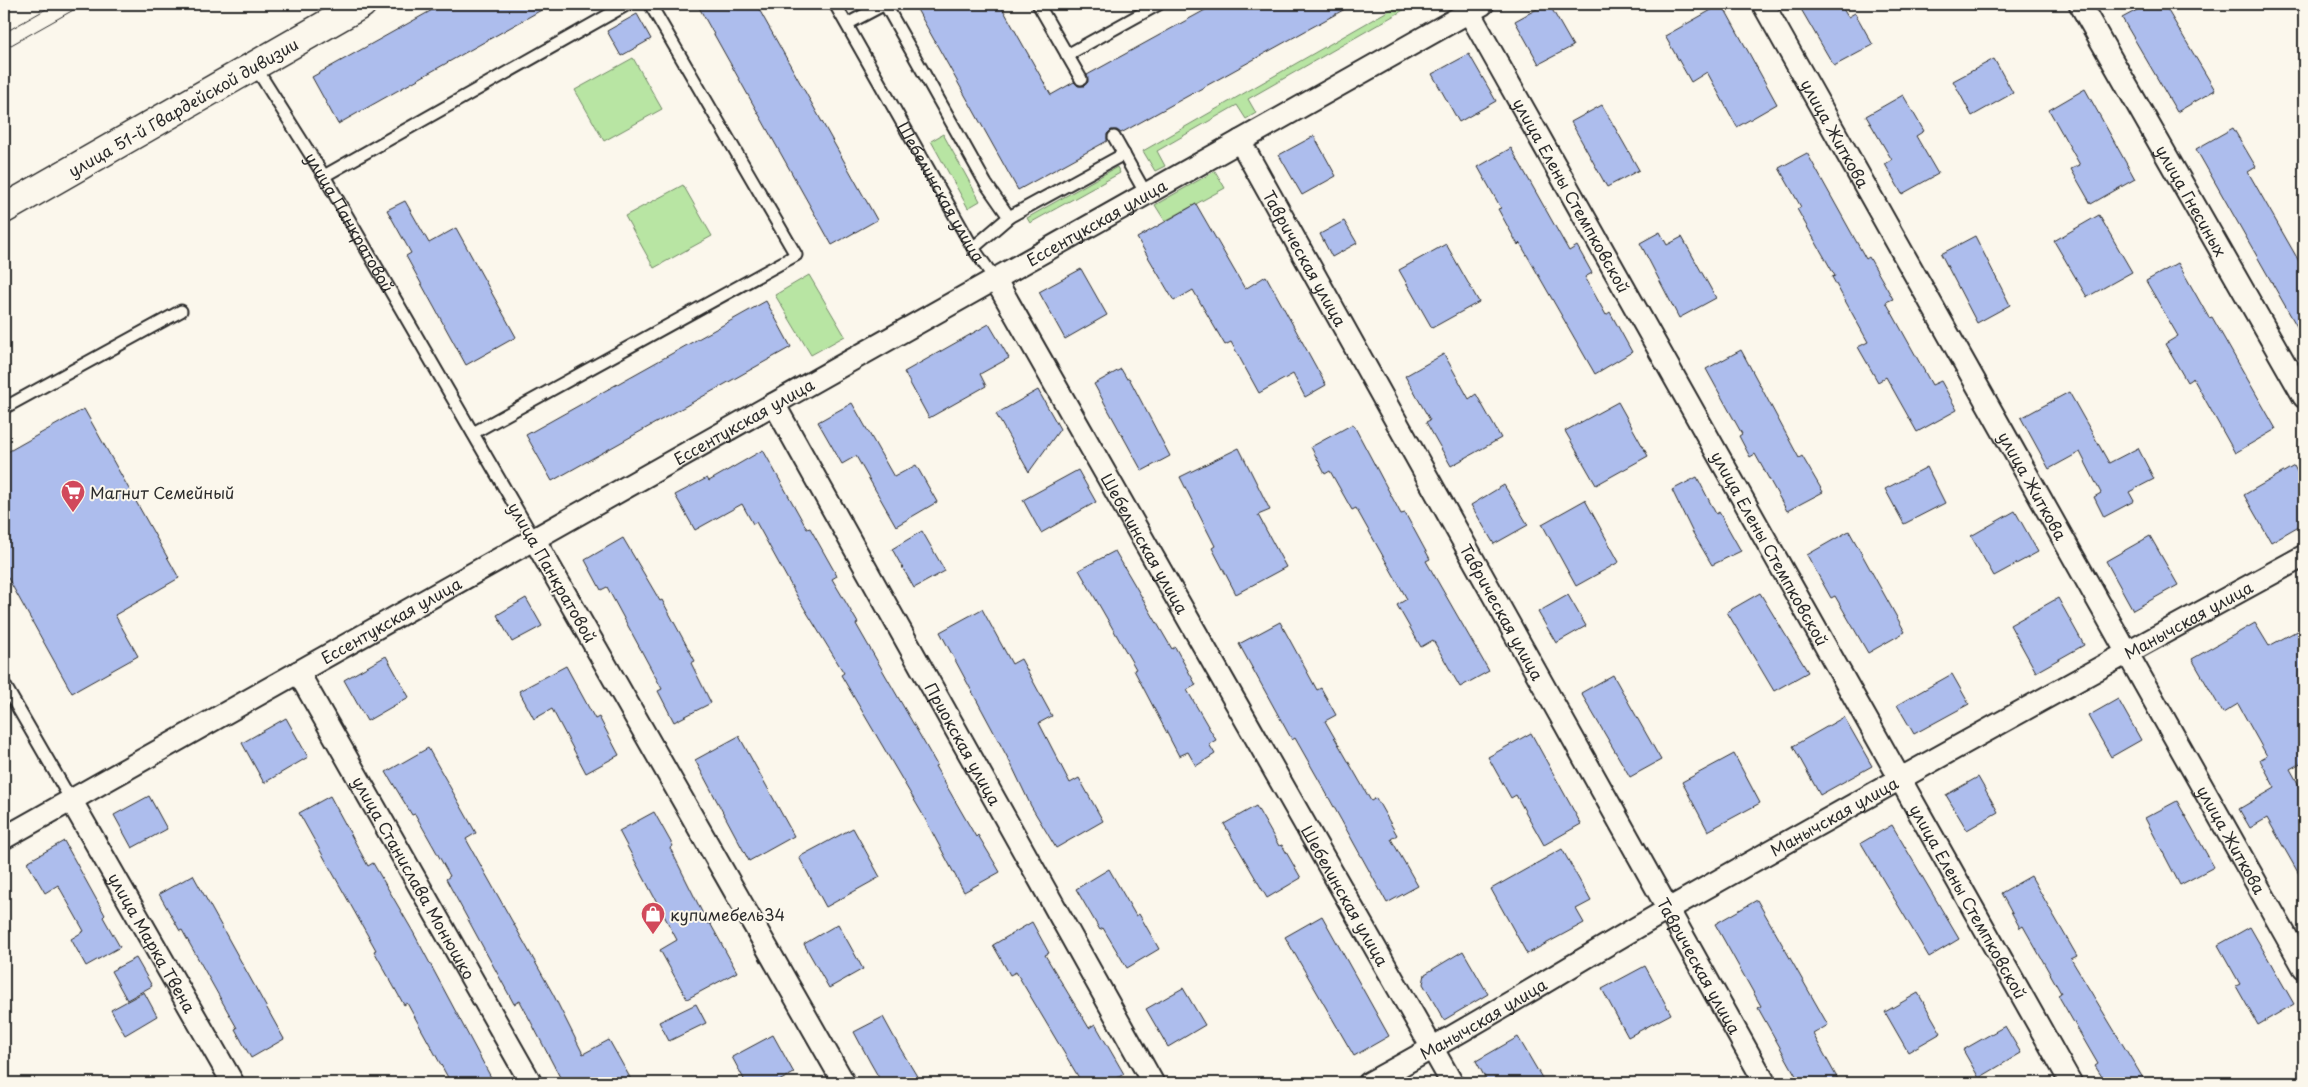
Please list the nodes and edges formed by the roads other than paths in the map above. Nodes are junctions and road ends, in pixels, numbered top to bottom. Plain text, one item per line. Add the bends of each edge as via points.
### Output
1 (362, 4) edge
2 (628, 4) edge
3 (650, 4) edge
4 (836, 4) edge
5 (885, 4) edge
6 (1038, 4) edge
7 (1159, 4) edge
8 (1764, 4) edge
9 (2080, 4) edge
10 (1473, 6) edge
11 (847, 24) junction
12 (1067, 55) junction
13 (254, 65) junction
14 (1081, 79) dead end
15 (1114, 137) dead end
16 (1240, 141) junction
17 (1124, 154) junction
18 (324, 176) junction
19 (1146, 194) junction
20 (4, 209) edge
21 (1009, 217) junction
22 (973, 248) junction
23 (995, 279) junction
24 (181, 311) dead end
25 (2304, 397) edge
26 (774, 404) junction
27 (4, 408) edge
28 (473, 433) junction
29 (534, 539) junction
30 (2304, 556) edge
31 (2128, 652) junction
32 (298, 672) junction
33 (4, 684) edge
34 (1900, 779) junction
35 (71, 800) junction
36 (4, 838) edge
37 (1669, 909) junction
38 (2304, 968) edge
39 (1432, 1049) junction
40 (233, 1083) edge
41 (532, 1083) edge
42 (844, 1083) edge
43 (1153, 1083) edge
44 (1369, 1083) edge
45 (1452, 1083) edge
46 (1765, 1083) edge
47 (2071, 1083) edge

1 - 13 main road, улица 51-й Гвардейской дивизии
2 - 18 lane
3 - 28 lane via 796,255
4 - 11 lane, Шебелинская улица
5 - 11 lane
5 - 21 lane via 986,184
6 - 12 lane
7 - 12 lane
8 - 31 street, улица Житкова
9 - 25 street, улица Гнесиных
10 - 16 street, Ессентукская улица
10 - 34 street, улица Елены Стемпковской
11 - 22 lane, Шебелинская улица
12 - 14 lane
13 - 18 lane, улица Панкратовой
13 - 20 main road, улица 51-й Гвардейской дивизии
15 - 17 lane
16 - 19 street, Ессентукская улица
16 - 37 street, Таврическая улица
17 - 19 lane
17 - 21 lane
18 - 28 lane, улица Панкратовой
19 - 23 street, Ессентукская улица
21 - 22 lane
22 - 23 lane, Шебелинская улица
23 - 26 street, Ессентукская улица
23 - 39 street, Шебелинская улица
24 - 27 lane
26 - 29 street, Ессентукская улица
26 - 43 street, Приокская улица
28 - 29 lane, улица Панкратовой
29 - 32 street, Ессентукская улица
29 - 42 street, улица Панкратовой
30 - 31 street, Манычская улица
31 - 34 street, Манычская улица
31 - 38 street, улица Житкова
32 - 35 street, Ессентукская улица
32 - 41 street, улица Станислава Монюшко
33 - 35 lane
34 - 37 street, Манычская улица
34 - 47 street, улица Елены Стемпковской
35 - 36 street, Ессентукская улица
35 - 40 street, улица Марка Твена
37 - 39 street, Манычская улица
37 - 46 street, Таврическая улица
39 - 44 street, Манычская улица
39 - 45 street, Шебелинская улица

